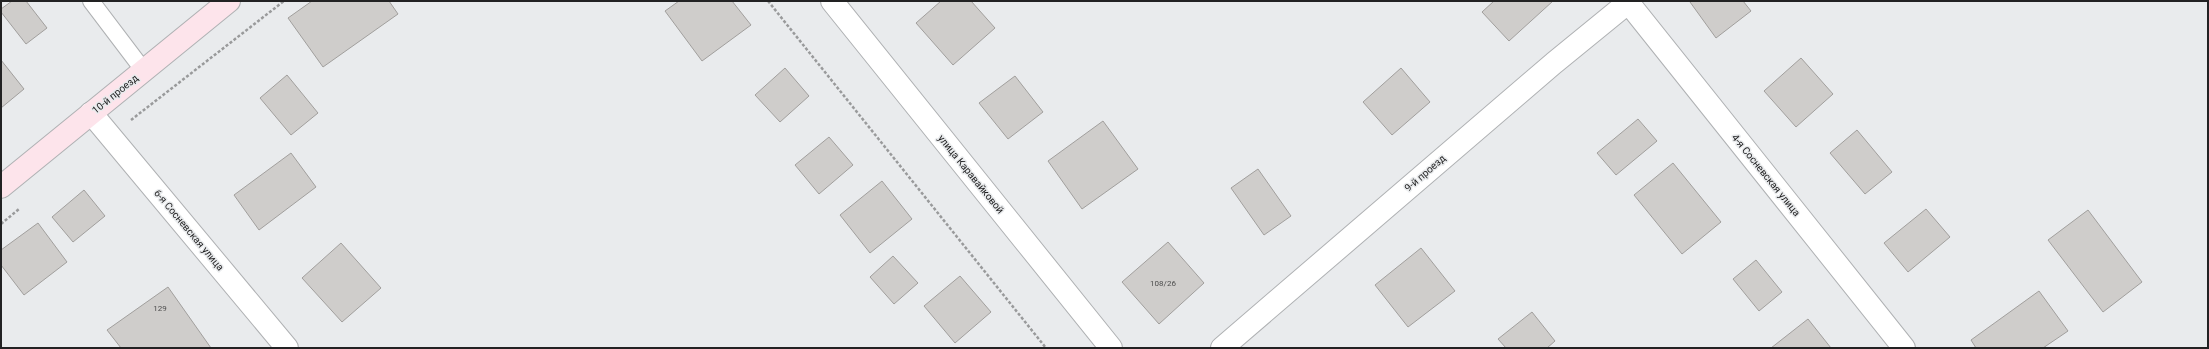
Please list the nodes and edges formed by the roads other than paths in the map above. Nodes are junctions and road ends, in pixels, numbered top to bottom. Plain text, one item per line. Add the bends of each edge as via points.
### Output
1 (90, 1) edge
2 (229, 1) edge
3 (832, 1) edge
4 (1628, 1) edge
5 (144, 71) junction
6 (92, 113) junction
7 (1, 187) edge
8 (287, 348) edge
9 (1111, 348) edge
10 (1222, 348) edge
11 (1904, 348) edge

1 - 5 lane
2 - 5 main road, 10-й проезд
3 - 9 street, улица Каравайковой
4 - 10 street, 9-й проезд
4 - 11 street, 4-я Сосневская улица
5 - 6 main road, 10-й проезд
6 - 7 main road, 10-й проезд
6 - 8 street, 6-я Сосневская улица

